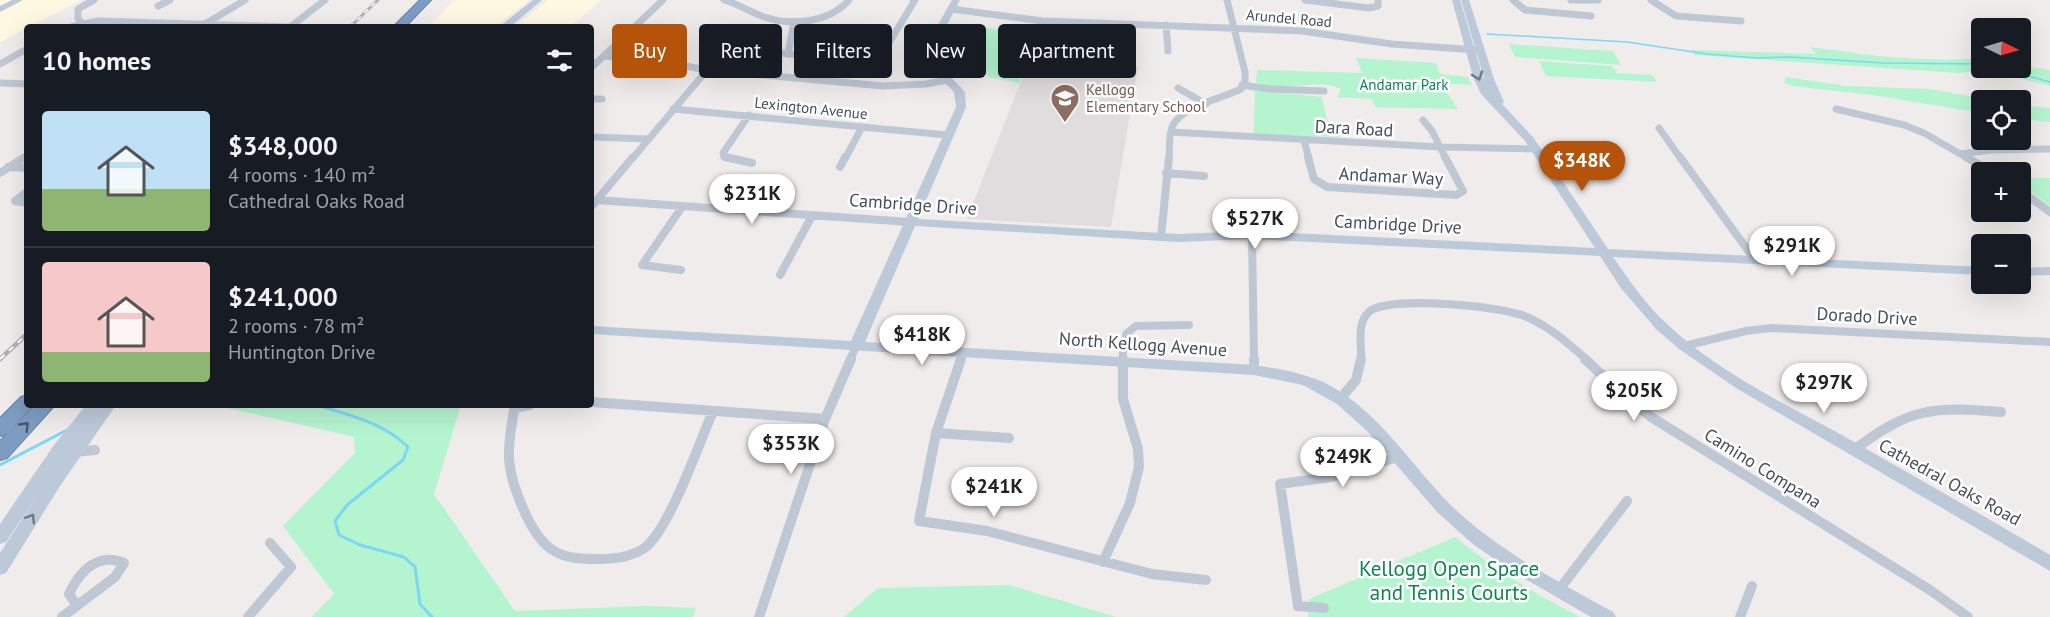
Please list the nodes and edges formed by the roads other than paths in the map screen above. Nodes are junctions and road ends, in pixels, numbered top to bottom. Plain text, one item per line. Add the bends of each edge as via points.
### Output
1 (19, 0) edge
2 (94, 0) edge
3 (170, 0) edge
4 (245, 0) edge
5 (325, 0) edge
6 (426, 0) edge
7 (439, 0) edge
8 (538, 0) edge
9 (663, 0) edge
10 (724, 0) edge
11 (849, 0) edge
12 (913, 0) edge
13 (1227, 0) edge
14 (1305, 0) edge
15 (1378, 0) edge
16 (1456, 0) edge
17 (1465, 0) edge
18 (1513, 0) edge
19 (1571, 0) edge
20 (1598, 0) edge
21 (1651, 0) edge
22 (954, 4) edge
23 (158, 6) dead end
24 (0, 9) edge
25 (1591, 15) dead end
26 (794, 21) junction
27 (1742, 21) dead end
28 (82, 23) joint
29 (165, 24) edge
30 (206, 24) edge
31 (294, 24) edge
32 (402, 24) edge
33 (415, 24) edge
34 (508, 24) edge
35 (1099, 24) edge
36 (1136, 25) edge
37 (1167, 25) junction
38 (1233, 28) junction
39 (1470, 50) junction
40 (24, 51) edge
41 (1168, 51) dead end
42 (1482, 51) junction
43 (782, 53) edge
44 (788, 54) junction
45 (604, 56) junction
46 (0, 64) edge
47 (594, 65) edge
48 (699, 68) edge
49 (782, 76) edge
50 (699, 78) edge
51 (947, 80) junction
52 (0, 83) edge
53 (24, 84) edge
54 (1242, 85) junction
55 (1178, 88) dead end
56 (1324, 92) dead end
57 (594, 99) edge
58 (602, 99) dead end
59 (1206, 104) junction
60 (673, 109) junction
61 (1836, 110) dead end
62 (1504, 112) junction
63 (749, 115) junction
64 (1423, 120) dead end
65 (862, 127) junction
66 (1659, 128) dead end
67 (1171, 132) junction
68 (947, 135) junction
69 (594, 137) edge
70 (647, 140) junction
71 (1304, 140) junction
72 (1440, 147) junction
73 (1535, 148) junction
74 (2050, 149) edge
75 (1960, 154) junction
76 (24, 158) edge
77 (1974, 162) edge
78 (752, 164) dead end
79 (0, 167) edge
80 (9, 167) junction
81 (840, 167) dead end
82 (24, 168) edge
83 (0, 173) edge
84 (1166, 173) junction
85 (1204, 176) dead end
86 (24, 194) edge
87 (2031, 198) edge
88 (24, 202) edge
89 (594, 203) edge
90 (682, 207) junction
91 (2050, 212) edge
92 (812, 216) junction
93 (909, 222) junction
94 (1252, 235) junction
95 (1161, 237) junction
96 (1603, 252) junction
97 (1755, 260) junction
98 (681, 270) dead end
99 (1971, 270) edge
100 (2050, 271) edge
101 (2031, 272) edge
102 (780, 275) dead end
103 (1189, 325) dead end
104 (594, 330) edge
105 (2050, 342) edge
106 (856, 346) junction
107 (1684, 346) junction
108 (963, 352) junction
109 (1122, 362) junction
110 (1254, 370) junction
111 (1341, 399) junction
112 (594, 402) edge
113 (24, 404) edge
114 (43, 408) edge
115 (92, 408) edge
116 (108, 408) edge
117 (515, 408) edge
118 (713, 411) junction
119 (2001, 412) dead end
120 (825, 419) junction
121 (0, 429) edge
122 (936, 434) junction
123 (1009, 438) dead end
124 (2, 450) edge
125 (68, 450) junction
126 (95, 450) dead end
127 (1854, 450) junction
128 (1398, 457) junction
129 (1627, 501) dead end
130 (0, 537) edge
131 (270, 543) dead end
132 (1103, 562) junction
133 (2050, 564) edge
134 (0, 568) edge
135 (1206, 580) dead end
136 (1752, 586) dead end
137 (1558, 591) junction
138 (76, 604) junction
139 (1324, 608) dead end
140 (62, 617) edge
141 (248, 617) edge
142 (759, 617) edge
143 (1607, 617) edge
144 (1740, 617) edge
145 (1968, 617) edge

1 - 24 street
2 - 28 street via 78,9
3 - 23 street
4 - 30 street
5 - 31 street
6 - 32 highway
7 - 33 highway
8 - 34 street
9 - 45 street
10 - 26 street via 767,18
11 - 26 street via 829,15
12 - 44 street via 878,61
13 - 38 street
14 - 15 street via 1369,8 1378,6
16 - 39 street, Cathedral Oaks Road
17 - 42 street, Cathedral Oaks Road
18 - 25 street via 1526,10
19 - 20 street
21 - 27 street via 1676,16
22 - 35 street, Arundel Road via 1026,20
22 - 51 street via 928,54 934,69
26 - 44 street
28 - 29 street
36 - 37 street, Arundel Road
37 - 38 street, Arundel Road
37 - 41 street
38 - 39 street, Arundel Road via 1302,31
38 - 54 street via 1245,72
39 - 42 street, Arundel Road
39 -> 62 street, Cathedral Oaks Road via 1483,90
40 - 46 street
42 - 62 street, Cathedral Oaks Road
43 - 44 street
45 - 47 street
45 - 48 street
49 - 51 street via 884,86
50 - 60 street
51 - 68 street via 959,89 962,102
52 - 53 street
54 - 56 street
54 - 59 street via 1232,94
55 - 59 street
57 - 58 street
59 - 67 street via 1177,119
60 - 63 street, Lexington Avenue
60 - 70 street
61 - 75 street via 1904,125
62 - 73 street, Cathedral Oaks Road
63 - 65 street, Lexington Avenue
63 - 78 street via 723,153 728,160
64 - 72 street, Andamar Way
65 - 68 street, Lexington Avenue
65 - 81 street
66 - 97 street
67 - 71 street, Dara Road
67 - 84 street
68 - 93 street
69 - 70 street
70 - 89 street
71 - 72 street, Dara Road
71 - 72 street, Andamar Way via 1317,186 1464,195
72 - 73 street, Dara Road
73 - 96 street, Cathedral Oaks Road
74 - 75 street
75 - 77 street
76 - 80 street
79 - 80 street
80 - 82 street
80 - 83 street
84 - 85 street
84 - 95 street
86 - 88 street via 15,201
87 - 91 street
89 - 90 street, Cambridge Drive
90 - 92 street, Cambridge Drive
90 - 98 street via 642,265
92 - 93 street, Cambridge Drive
92 - 102 street
93 - 95 street, Cambridge Drive
93 - 106 street
94 - 95 street, Cambridge Drive
94 - 96 street, Cambridge Drive
94 - 110 street
96 - 97 street, Cambridge Drive
96 - 107 street, Cathedral Oaks Road via 1648,313
97 - 99 street, Cambridge Drive
100 - 101 street
103 - 109 street via 1136,326 1126,334
104 - 106 street, North Kellogg Avenue
105 - 107 street, Dorado Drive via 1771,328
106 - 108 street, North Kellogg Avenue
106 - 120 street
107 - 127 street, Cathedral Oaks Road via 1741,385
108 - 109 street, North Kellogg Avenue
108 - 122 street
109 - 110 street, North Kellogg Avenue
109 - 132 street via 1124,402 1138,443 1139,467 1133,492
110 - 111 street, North Kellogg Avenue via 1309,382
111 - 128 street, North Kellogg Avenue
111 - 145 street, Camino Compana via 1358,376 1361,322 1374,308 1401,302 1524,314 1549,328 1636,406 1666,427
112 - 118 street
113 - 121 highway
124 -> 114 highway
115 - 125 street
116 - 125 street
117 - 118 street via 509,461 517,493 539,538 549,549 566,556 593,560 630,555 656,537
118 - 120 street
119 - 127 street via 1962,409 1921,413 1894,422
120 - 142 street
122 - 123 street
122 - 132 street via 919,521 986,531
125 - 126 street
125 - 130 street
134 -> 125 street
127 - 133 street, Cathedral Oaks Road
128 - 137 street, North Kellogg Avenue via 1443,508 1480,540
128 - 139 street via 1331,477 1280,484 1298,606
129 - 137 street
131 - 141 street via 291,567
132 - 135 street via 1185,580
136 - 144 street
137 - 143 street, North Kellogg Avenue
138 - 138 street via 115,577 123,563 102,560 85,568 69,594
138 - 140 street

